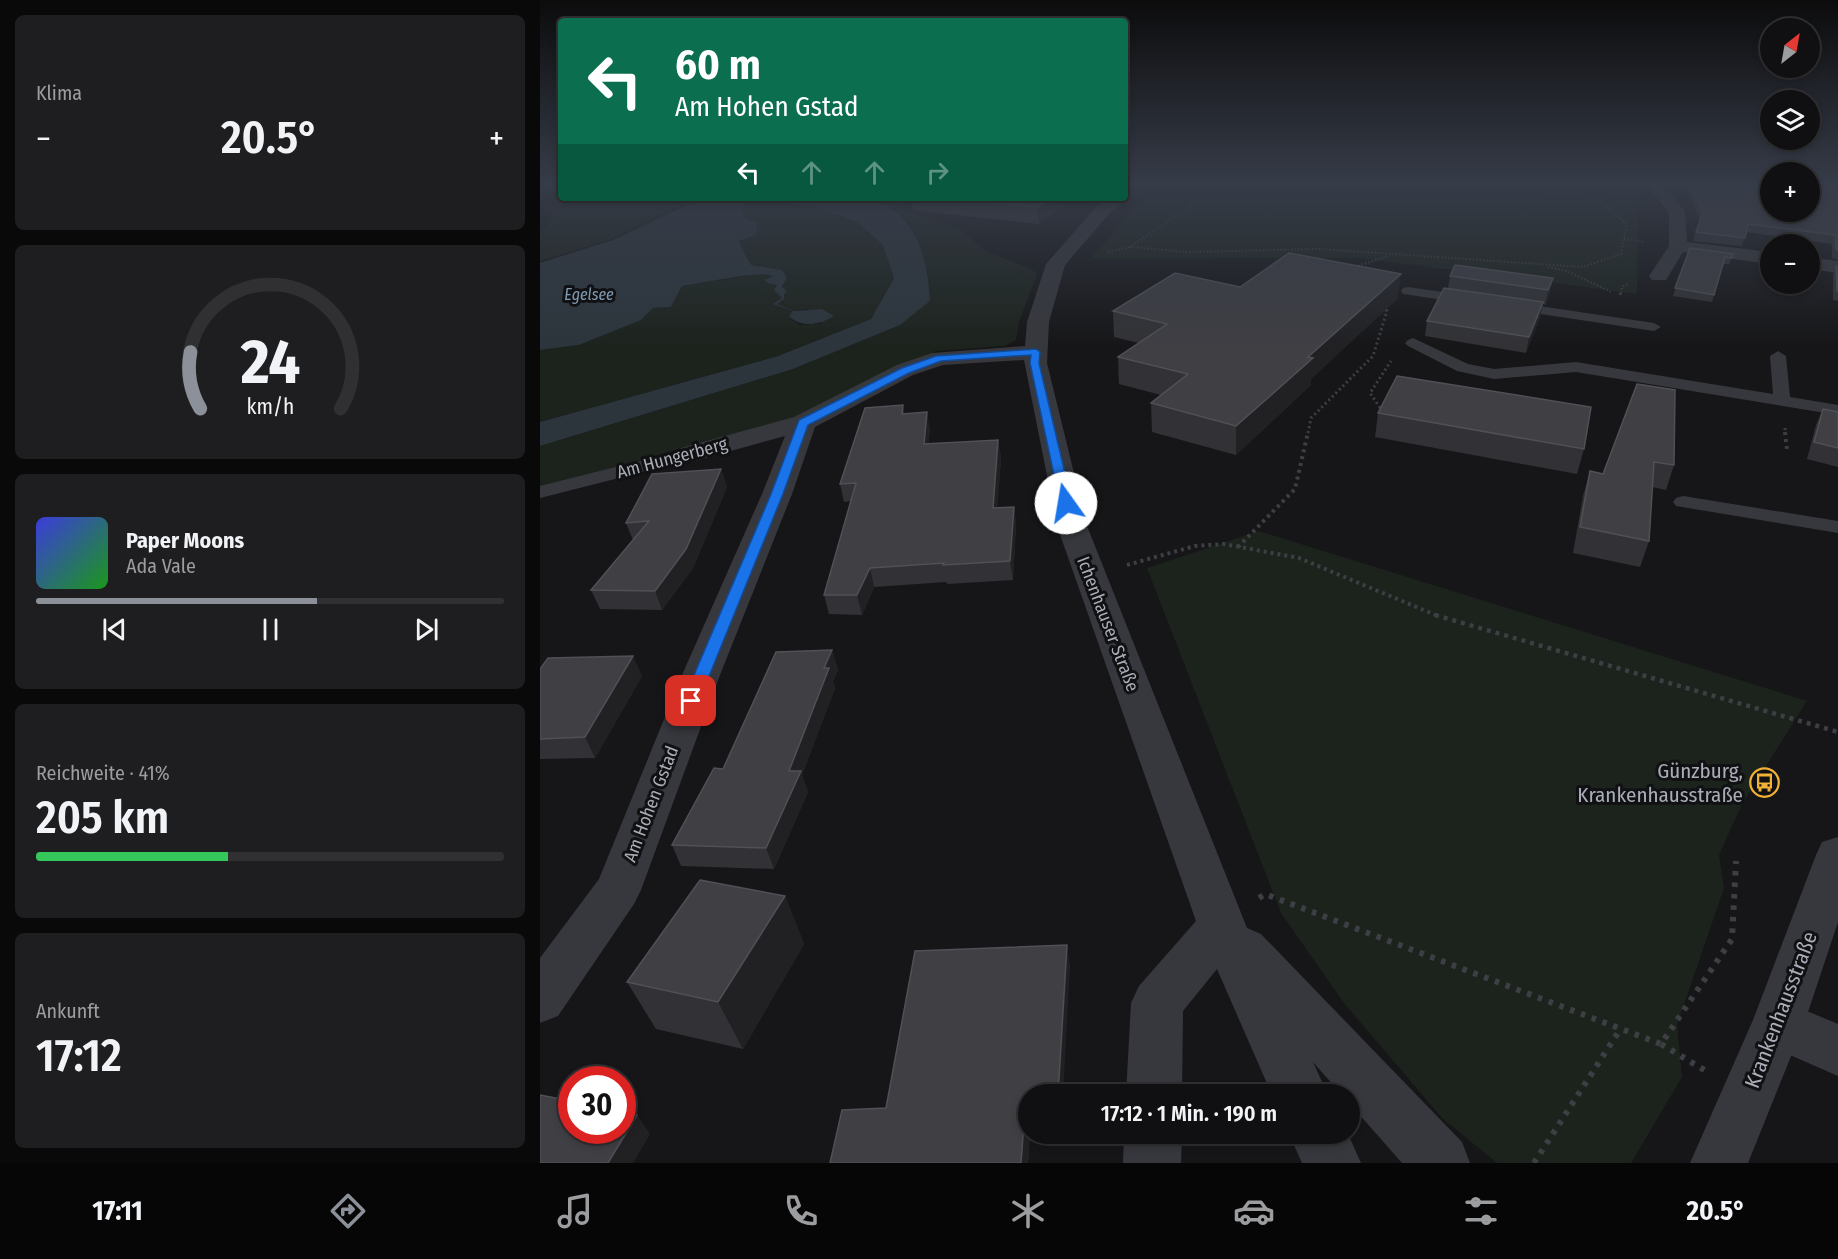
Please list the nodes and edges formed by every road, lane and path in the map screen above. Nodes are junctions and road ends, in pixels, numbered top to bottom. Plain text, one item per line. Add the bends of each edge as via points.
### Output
1 (1078, 238) edge
2 (1144, 238) edge
3 (1624, 238) edge
4 (1678, 238) edge
5 (1678, 246) junction
6 (1391, 255) junction
7 (1760, 257) edge
8 (1538, 264) junction
9 (1820, 265) edge
10 (1838, 267) edge
11 (1347, 269) edge
12 (1659, 276) dead end
13 (1408, 291) dead end
14 (1620, 297) dead end
15 (1381, 302) edge
16 (1654, 327) dead end
17 (1413, 343) dead end
18 (1036, 352) junction
19 (1778, 356) dead end
20 (1392, 359) dead end
21 (1782, 400) junction
22 (1838, 410) edge
23 (1386, 416) edge
24 (803, 423) junction
25 (691, 454) joint
26 (540, 492) edge
27 (1683, 502) dead end
28 (1838, 527) edge
29 (1238, 547) junction
30 (1130, 564) dead end
31 (1838, 732) edge
32 (1838, 855) edge
33 (1736, 861) dead end
34 (1222, 926) junction
35 (540, 999) edge
36 (1778, 1024) junction
37 (1621, 1028) junction
38 (1838, 1050) edge
39 (1154, 1084) edge
40 (1295, 1084) edge
41 (1153, 1144) edge
42 (1323, 1144) edge
43 (1152, 1163) edge
44 (1332, 1163) edge
45 (1441, 1163) edge
46 (1534, 1163) edge
47 (1719, 1163) edge

1 - 18 street, Ichenhauser Straße via 1056,264 1038,322
2 - 6 path via 1131,247 1187,252 1320,249
3 - 8 path via 1621,254 1583,267
4 - 5 street
5 - 7 street
5 - 12 street
6 - 8 path
6 - 11 path
8 - 14 path via 1567,272
9 - 10 street
13 - 16 lane
15 - 29 path via 1387,311 1373,356 1311,418 1294,489
17 - 21 lane via 1463,369 1494,374 1576,367
18 - 24 street via 940,358 905,370
18 - 34 street, Ichenhauser Straße via 1035,363 1072,526
19 - 21 lane
20 - 23 path via 1370,393
21 - 22 lane
24 - 25 street, Am Hungerberg
24 - 35 street, Am Hohen Gstad via 618,890
25 - 26 lane, Am Hungerberg
27 - 28 lane
29 - 30 path via 1195,546
29 - 31 path via 1299,558 1442,618
32 - 36 street, Krankenhausstraße
33 - 37 path via 1732,939 1661,1044
34 - 37 path via 1265,894
34 - 39 street via 1157,1003
34 - 40 street, Ichenhauser Straße
34 - 45 street, Ichenhauser Straße
36 - 38 street
36 - 47 street, Krankenhausstraße
37 - 46 path
41 - 43 street
42 - 44 street

